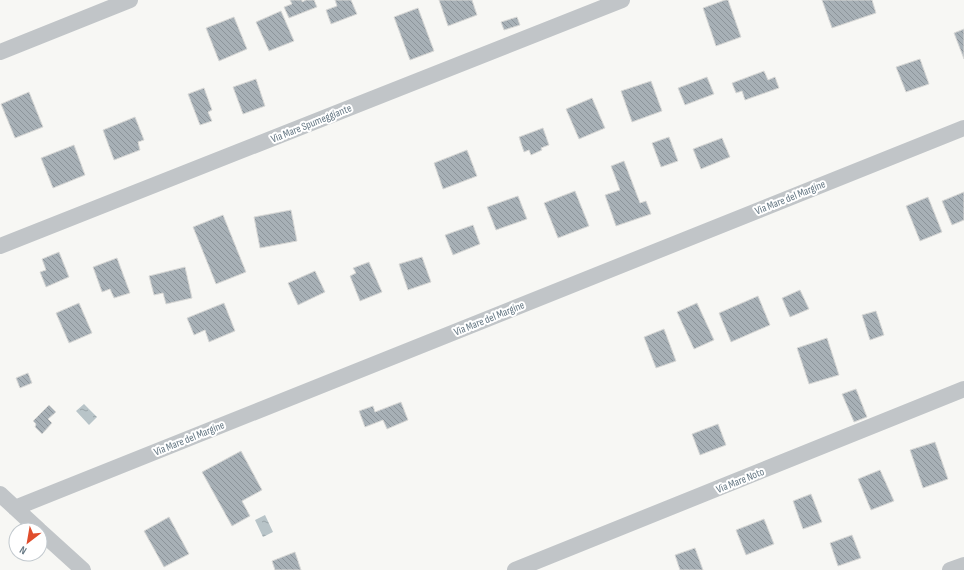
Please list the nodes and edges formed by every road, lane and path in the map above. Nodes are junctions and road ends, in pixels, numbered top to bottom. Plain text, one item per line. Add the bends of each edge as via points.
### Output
1 (130, 0) edge
2 (622, 0) edge
3 (0, 52) edge
4 (964, 128) edge
5 (0, 246) edge
6 (964, 389) edge
7 (0, 494) edge
8 (15, 508) junction
9 (31, 522) edge
10 (48, 537) edge
11 (964, 565) edge
12 (83, 570) edge
13 (515, 570) edge
14 (950, 570) edge

1 - 3 street
2 - 5 street, Via Mare Spumeggiante
4 - 8 street, Via Mare del Margine
6 - 13 street, Via Mare Noto
7 - 8 street
8 - 9 street
10 - 12 street
11 - 14 street

